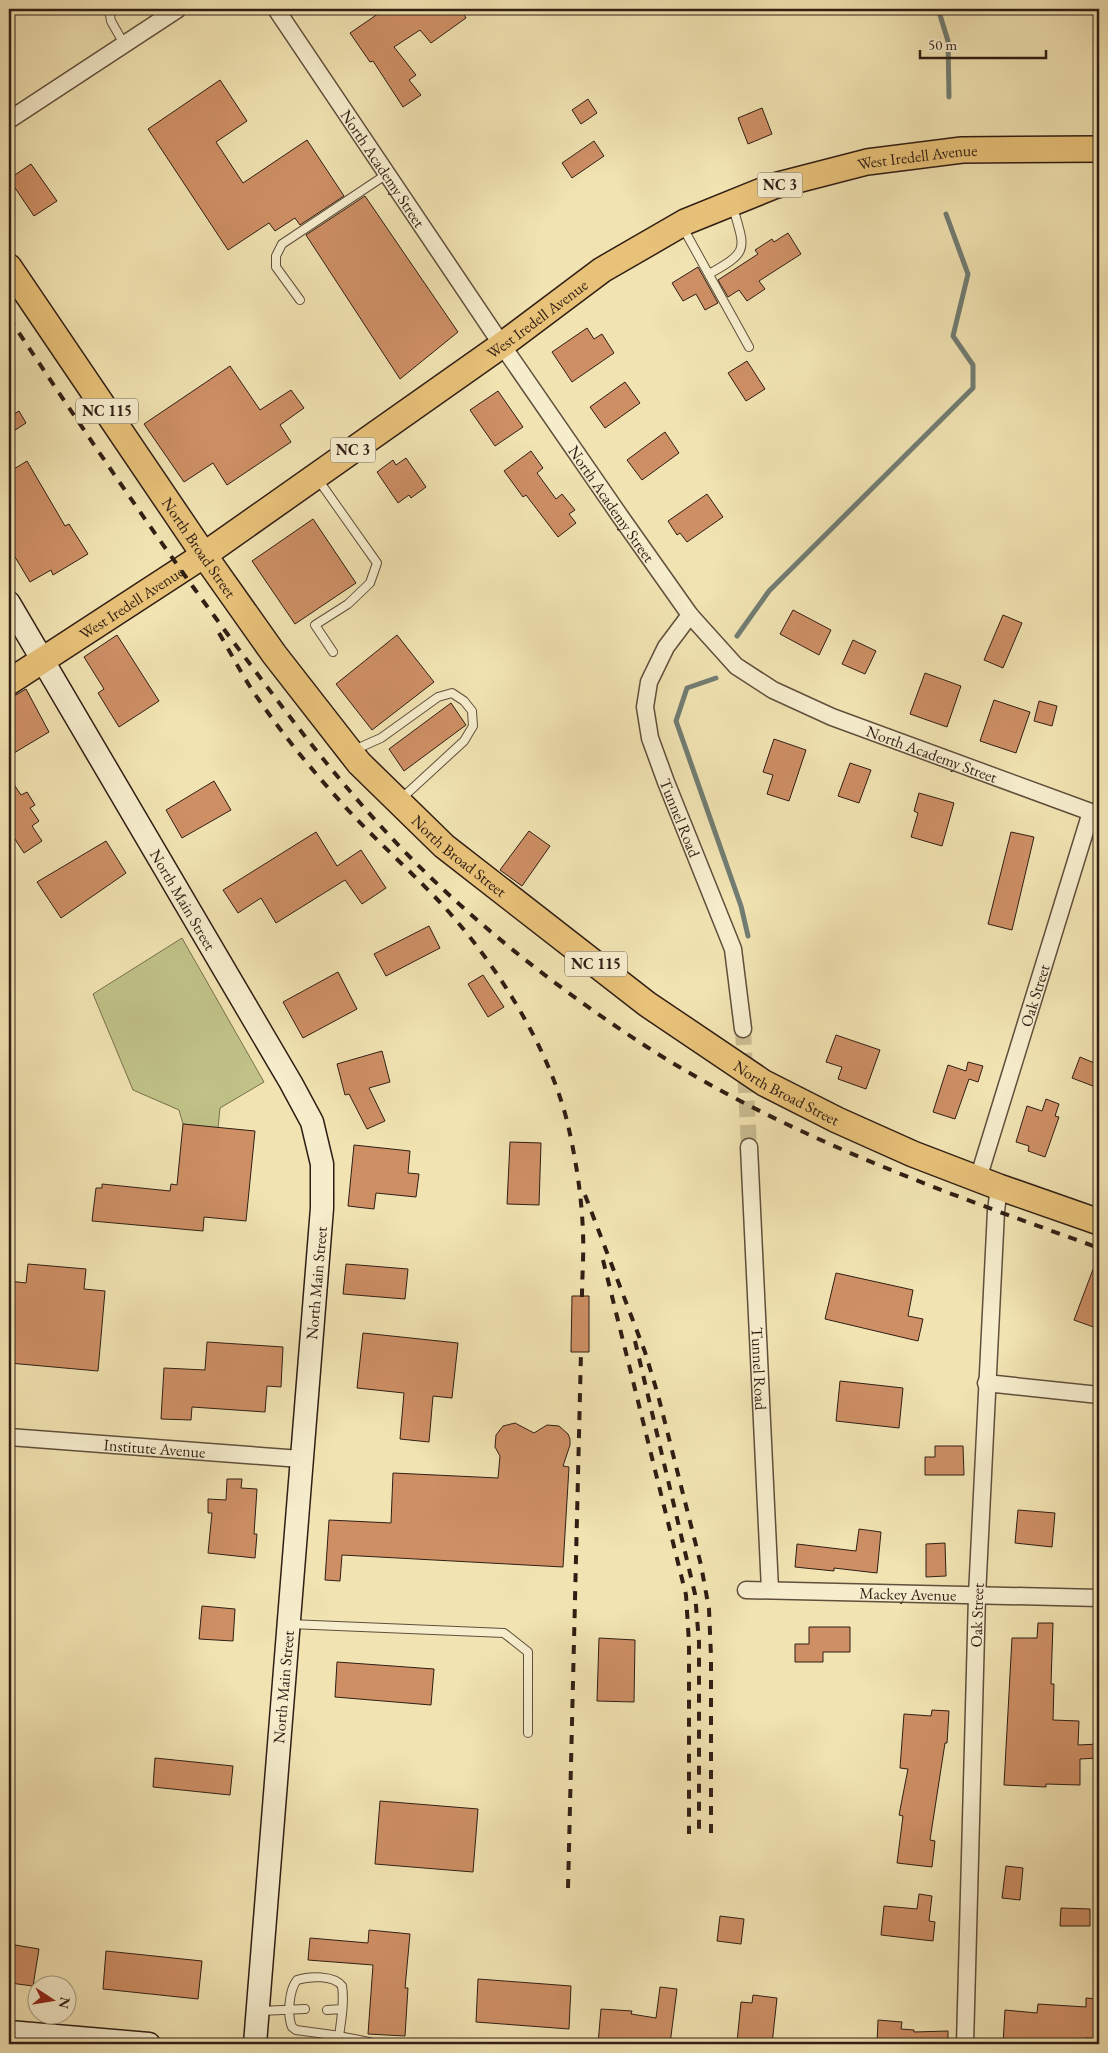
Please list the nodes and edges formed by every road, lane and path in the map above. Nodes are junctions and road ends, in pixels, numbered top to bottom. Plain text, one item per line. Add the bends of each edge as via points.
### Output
1 (109, 9) edge
2 (178, 9) edge
3 (276, 9) edge
4 (124, 44) junction
5 (9, 120) edge
6 (1099, 149) edge
7 (387, 174) junction
8 (732, 203) junction
9 (681, 224) junction
10 (9, 267) edge
11 (709, 274) junction
12 (300, 300) dead end
13 (502, 345) junction
14 (749, 347) dead end
15 (316, 476) junction
16 (204, 555) junction
17 (9, 603) edge
18 (690, 615) junction
19 (333, 652) dead end
20 (42, 660) junction
21 (9, 682) edge
22 (350, 752) junction
23 (398, 801) junction
24 (1095, 813) edge
25 (743, 1029) tunnel mouth
26 (749, 1148) tunnel mouth
27 (988, 1183) junction
28 (1099, 1222) edge
29 (986, 1382) junction
30 (1099, 1395) edge
31 (9, 1437) edge
32 (301, 1459) junction
33 (746, 1590) dead end
34 (770, 1590) junction
35 (977, 1596) junction
36 (1099, 1598) edge
37 (288, 1624) junction
38 (528, 1734) dead end
39 (305, 2009) dead end
40 (342, 2009) junction
41 (290, 2010) junction
42 (327, 2010) dead end
43 (258, 2011) junction
44 (9, 2032) edge
45 (338, 2040) edge
46 (68, 2041) edge
47 (149, 2044) edge
48 (255, 2044) edge
49 (377, 2044) edge
50 (965, 2044) edge

1 - 4 lane
2 - 4 street
3 - 7 street, North Academy Street
4 - 5 street
6 - 8 main road, West Iredell Avenue / NC 3 via 962,150 867,162 774,186
7 - 12 lane via 282,244 276,256 276,267
7 - 13 street, North Academy Street
8 - 9 main road, West Iredell Avenue / NC 3
8 - 11 lane via 743,242 741,252 731,262
9 - 11 lane
9 - 13 main road, West Iredell Avenue / NC 3 via 602,270
10 - 16 main road, North Broad Street / NC 115
11 - 14 lane
13 - 15 main road, West Iredell Avenue / NC 3
13 - 18 street, North Academy Street
15 - 16 main road, West Iredell Avenue / NC 3
15 - 19 lane via 377,563 370,583 348,604 316,625
16 - 20 main road, West Iredell Avenue / NC 3
16 - 22 main road, North Broad Street / NC 115 via 274,654
17 - 20 main road, North Main Street
18 - 24 street, North Academy Street via 736,666 773,690 832,717
18 - 25 street, Tunnel Road via 666,647 648,682 645,707 650,738 662,774 733,949
20 - 21 main road, NC 3
20 - 32 main road, North Main Street via 312,1122 322,1164 322,1208
22 - 23 main road, North Broad Street / NC 115
22 - 23 lane via 380,738 438,697 452,693 464,701 472,711 472,726 464,741
23 - 27 main road, North Broad Street / NC 115 via 444,846 632,992 764,1083 837,1120
24 - 27 street, Oak Street
26 - 34 street, Tunnel Road
27 - 28 main road, North Broad Street / NC 115
27 - 29 street, Oak Street via 996,1211
29 - 30 street
29 - 35 street, Oak Street
31 - 32 street, Institute Avenue
32 - 37 main road, North Main Street
33 - 34 street, Mackey Avenue
34 - 35 street, Mackey Avenue
35 - 36 street, Mackey Avenue
35 - 50 street, Oak Street
37 - 38 lane via 504,1633 528,1652
37 - 43 main road, North Main Street
39 - 41 lane
40 - 41 lane via 343,1992 339,1982 310,1978 297,1980 294,1984
40 - 42 lane
40 - 45 lane
41 - 43 lane
41 - 45 lane via 290,2022 296,2030
43 - 48 main road, North Main Street
44 - 46 main road
45 - 49 lane
46 - 47 main road

